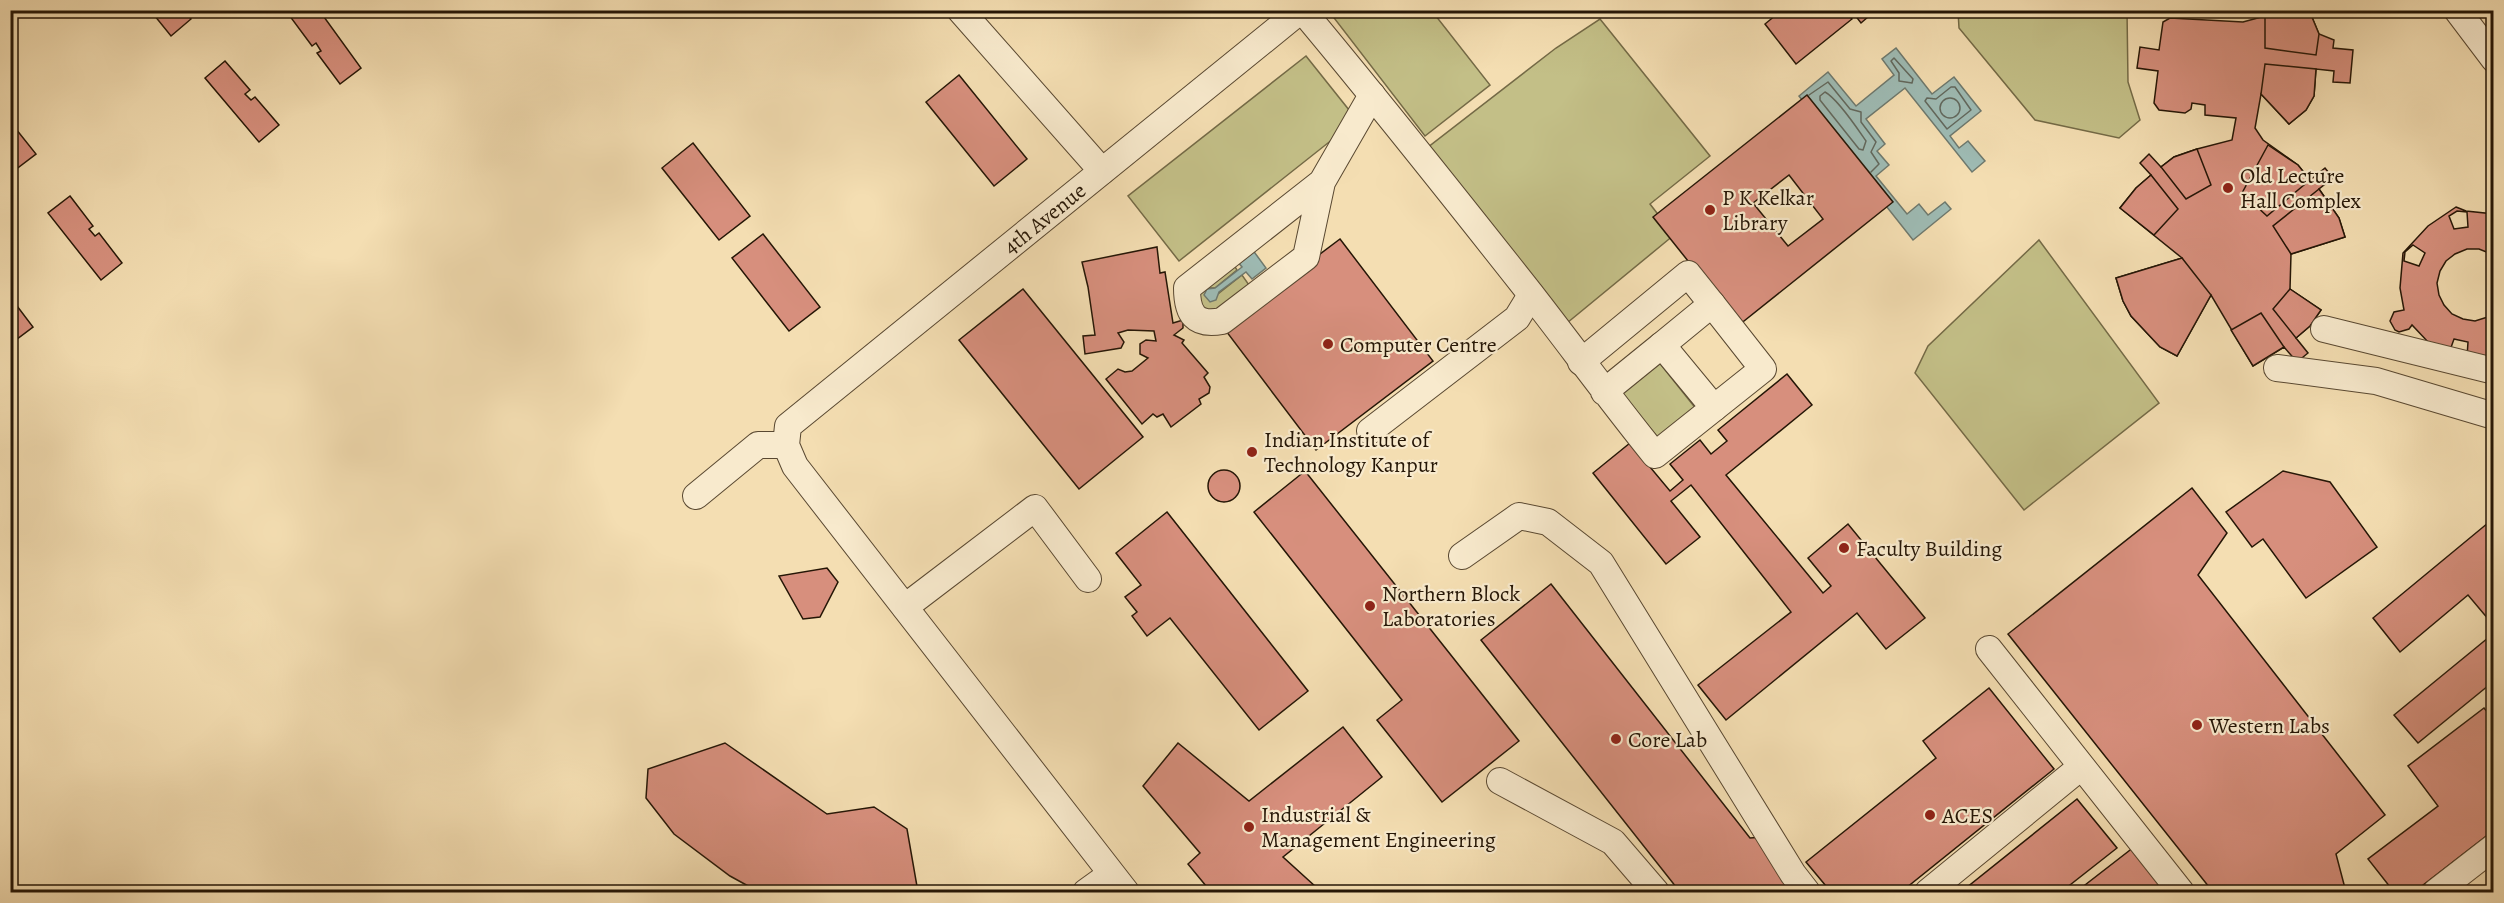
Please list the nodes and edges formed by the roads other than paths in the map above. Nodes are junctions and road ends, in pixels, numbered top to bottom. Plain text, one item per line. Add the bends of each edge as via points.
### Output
1 (960, 10) edge
2 (1301, 10) edge
3 (2457, 10) edge
4 (2493, 58) edge
5 (1372, 95) junction
6 (1101, 171) junction
7 (1322, 182) junction
8 (1531, 295) junction
9 (1712, 304) junction
10 (2324, 329) dead end
11 (1662, 345) junction
12 (1581, 362) junction
13 (2277, 368) dead end
14 (2493, 371) edge
15 (1604, 392) junction
16 (1714, 408) junction
17 (2493, 416) edge
18 (1370, 431) dead end
19 (787, 435) junction
20 (696, 496) dead end
21 (1462, 556) dead end
22 (1088, 579) dead end
23 (905, 607) junction
24 (1989, 650) dead end
25 (2081, 767) junction
26 (1500, 781) dead end
27 (2493, 847) edge
28 (1118, 883) edge
29 (1086, 892) edge
30 (1656, 892) edge
31 (1807, 892) edge
32 (1928, 892) edge
33 (2181, 892) edge
34 (2436, 892) edge

1 - 6 street
2 - 5 street
2 - 6 street, 4th Avenue
3 - 4 street
5 - 7 street
5 - 8 street
6 - 19 street, 4th Avenue
7 - 7 street via 1187,288 1187,306 1197,319 1207,324 1222,321 1306,257
8 - 12 street
8 - 18 street via 1517,318
9 - 11 street
9 - 12 street via 1688,274
9 - 16 street via 1763,369
10 - 14 street
11 - 15 street
11 - 16 street
12 - 15 street
13 - 17 street via 2376,381
15 - 16 street via 1655,454
19 - 20 street via 758,445
19 - 23 street via 795,466
21 - 31 street via 1519,516 1548,522 1601,563
22 - 23 street via 1035,508
23 - 28 street
24 - 25 street
25 - 32 street
25 - 33 street
26 - 30 street via 1613,842
27 - 34 street
28 - 29 street

